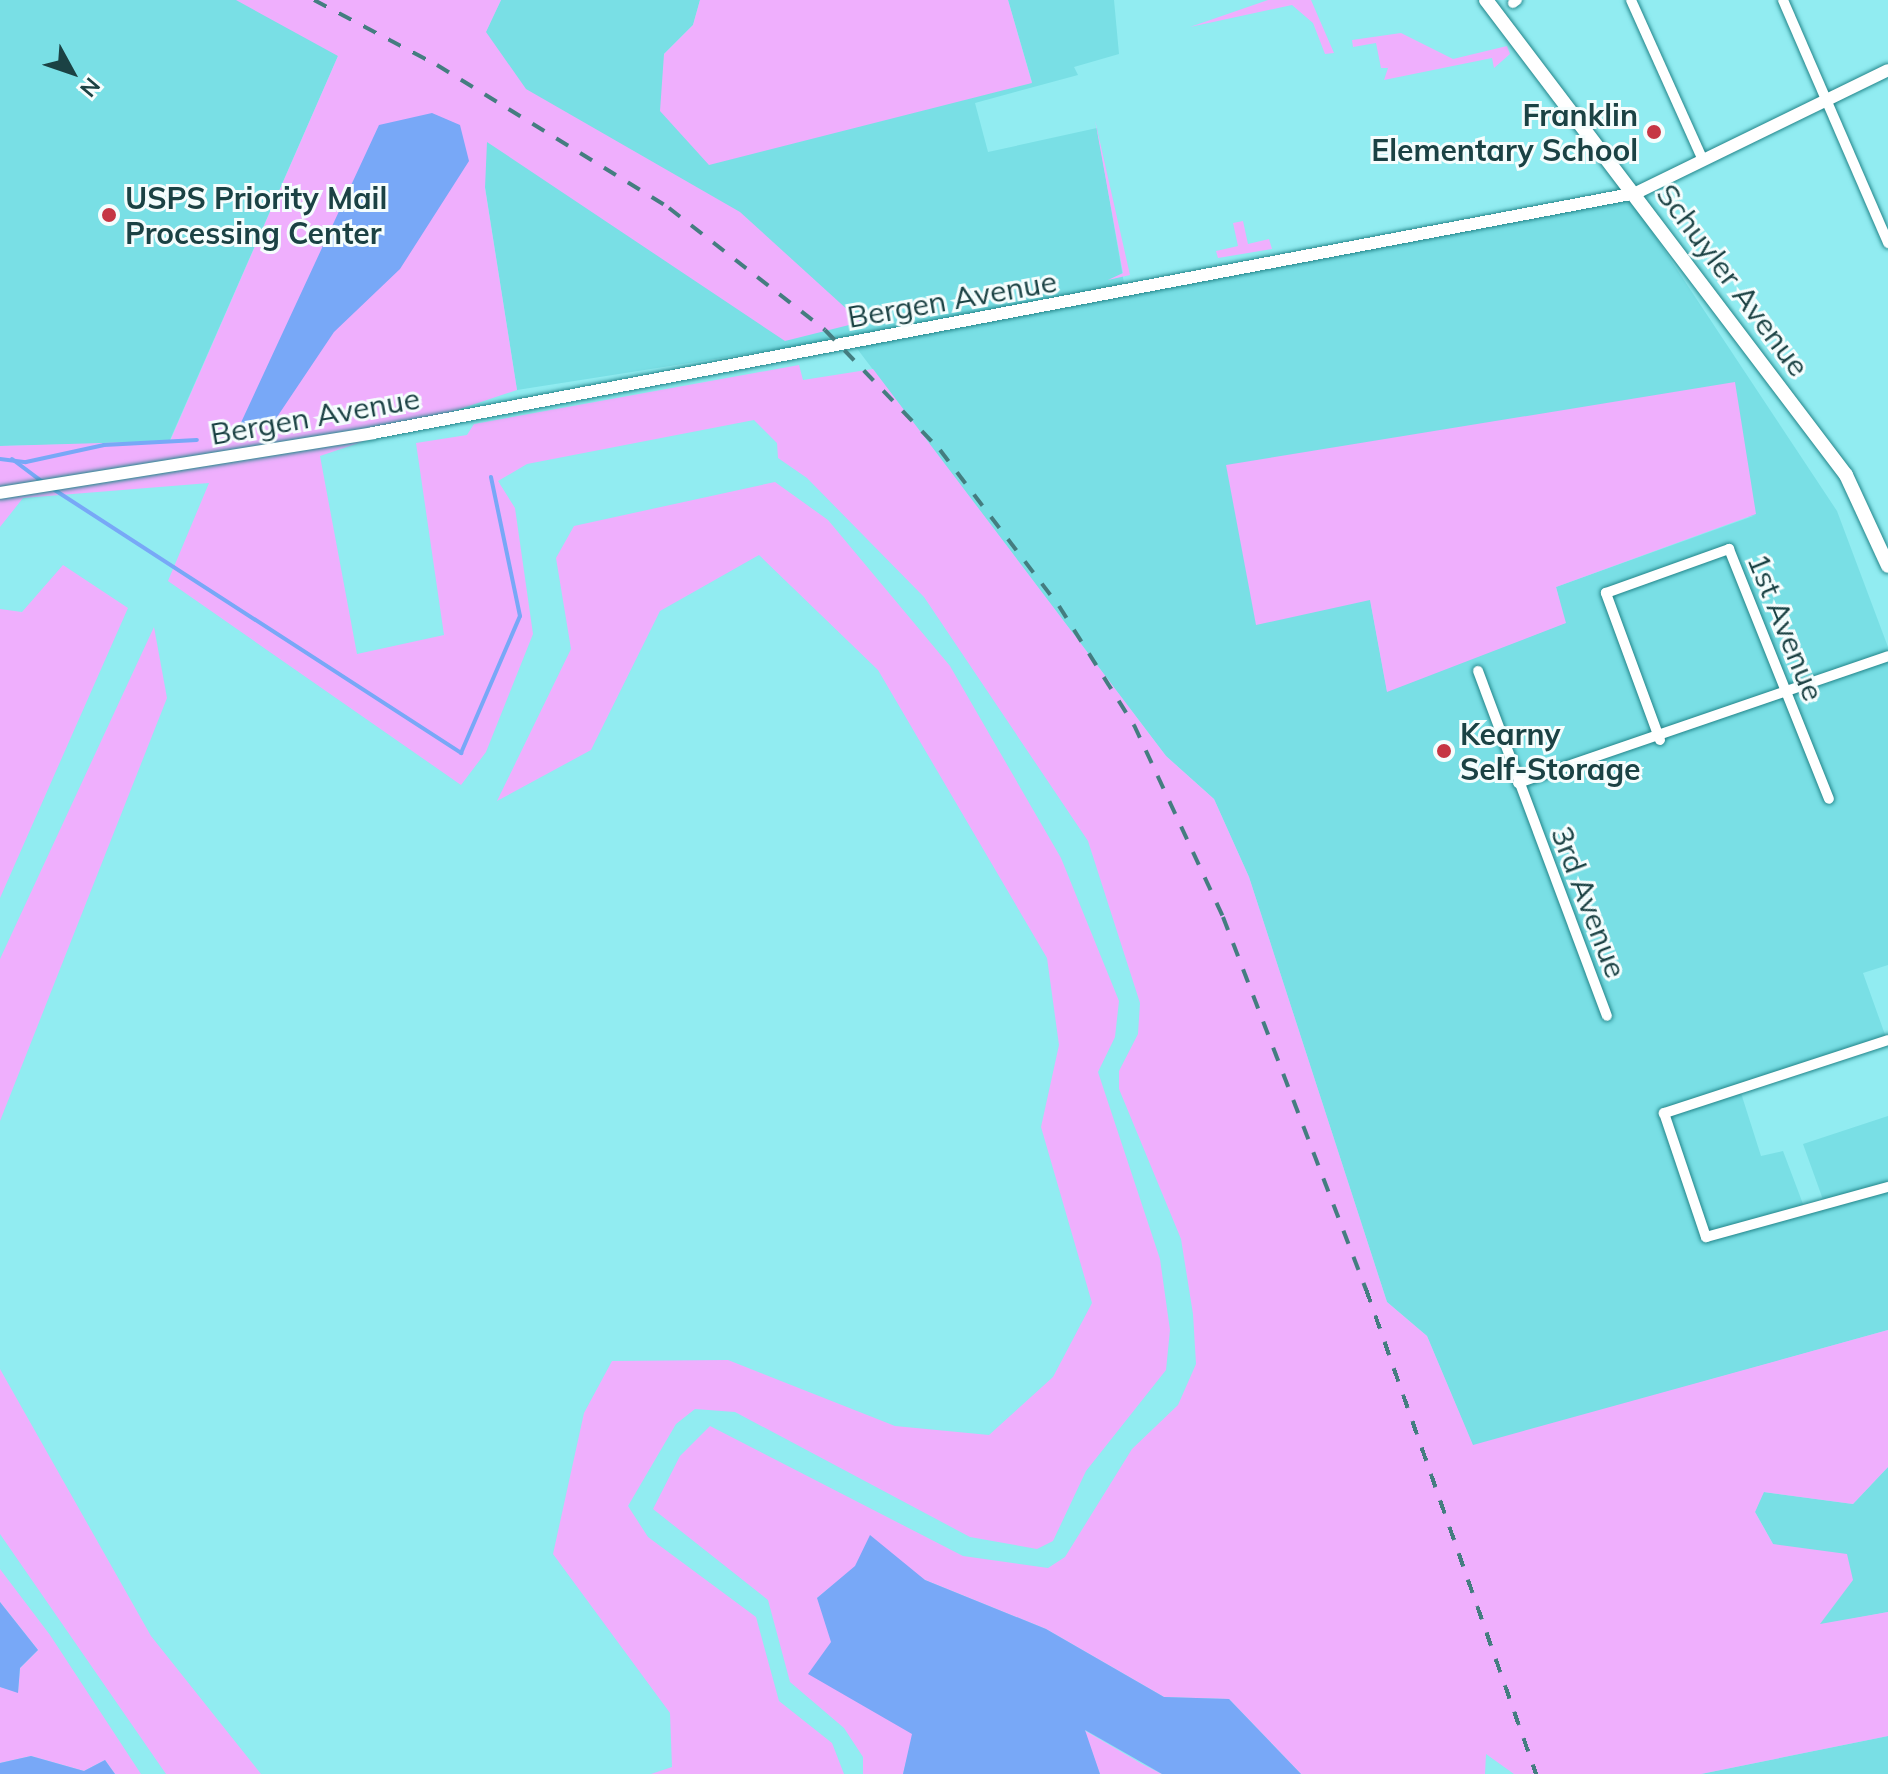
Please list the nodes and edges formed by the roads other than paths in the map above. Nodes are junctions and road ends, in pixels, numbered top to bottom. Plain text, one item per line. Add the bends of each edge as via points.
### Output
1 (1486, 0) edge
2 (1631, 0) edge
3 (1783, 0) edge
4 (1888, 70) edge
5 (1827, 100) junction
6 (1703, 160) junction
7 (1636, 193) junction
8 (1888, 243) edge
9 (0, 493) edge
10 (1888, 566) edge
11 (1888, 656) edge
12 (1478, 671) dead end
13 (1787, 692) junction
14 (1660, 740) junction
15 (1518, 783) junction
16 (1829, 799) dead end
17 (1607, 1016) dead end
18 (1888, 1040) edge
19 (1888, 1187) edge

1 - 7 main road, Schuyler Avenue
2 - 6 street
3 - 5 street
4 - 5 street, Bergen Avenue
5 - 6 street, Bergen Avenue
5 - 8 street
6 - 7 street, Bergen Avenue
7 - 9 street, Bergen Avenue via 69,486
7 - 10 main road, Schuyler Avenue via 1846,475
11 - 13 street
12 - 15 street, 3rd Avenue
13 - 14 street
13 - 14 street, 1st Avenue via 1729,549 1606,593
13 - 16 street, 1st Avenue
14 - 15 street
15 - 17 street, 3rd Avenue
18 - 19 street via 1664,1113 1706,1237

